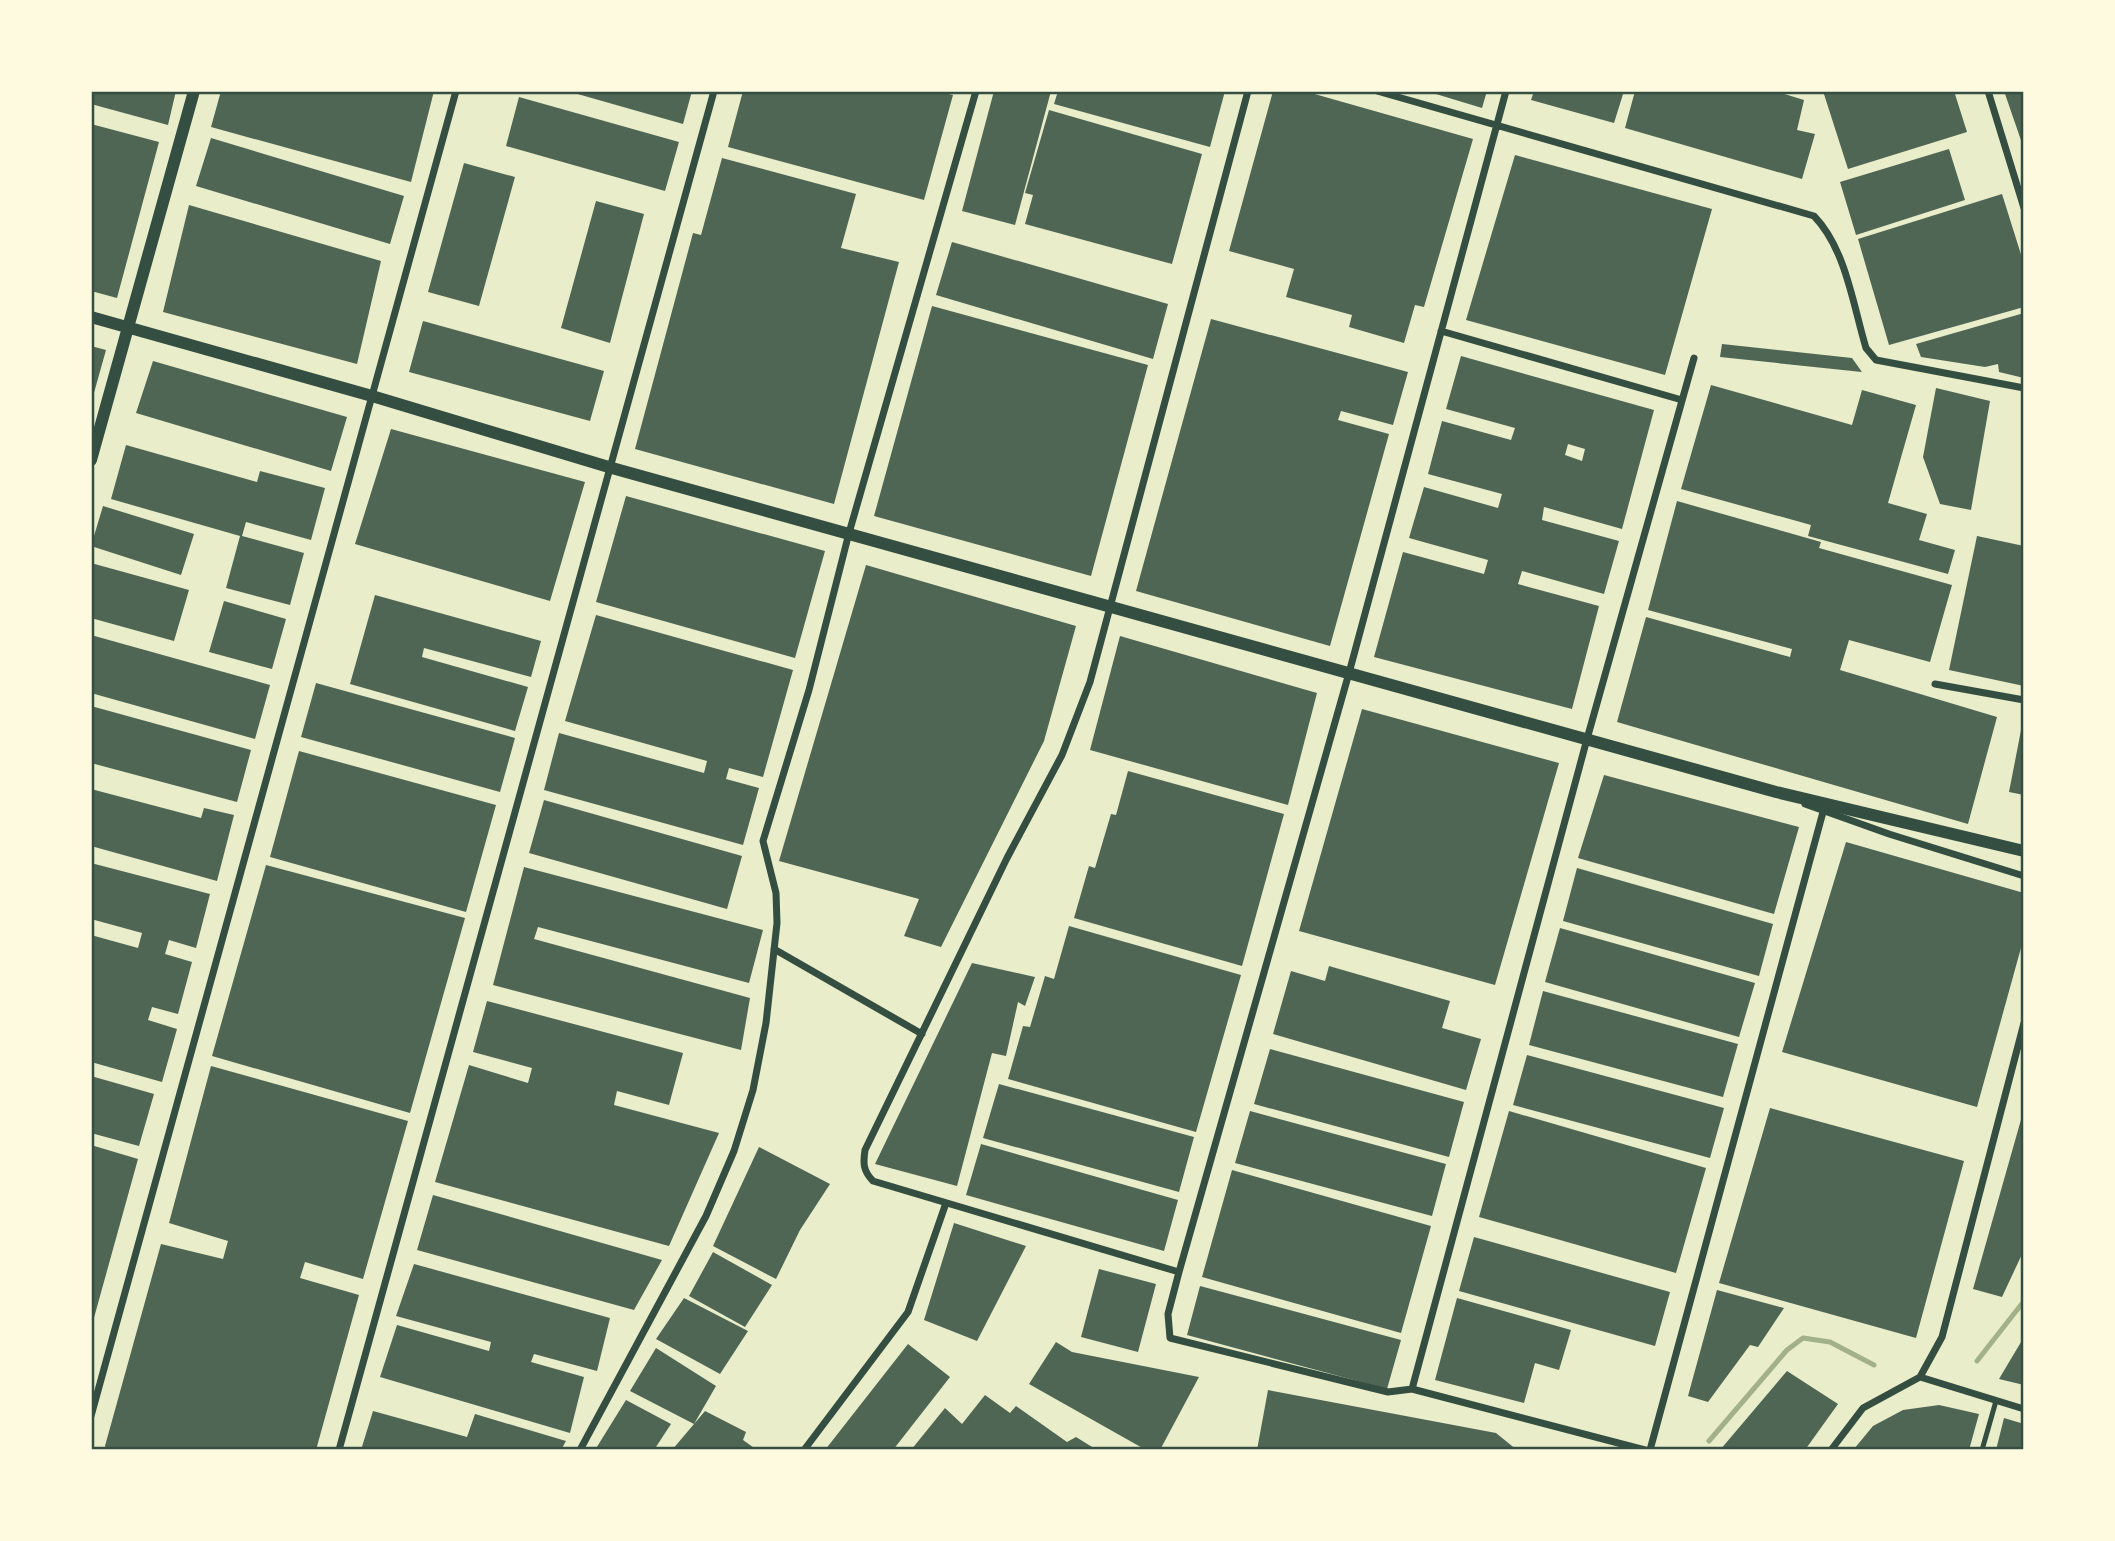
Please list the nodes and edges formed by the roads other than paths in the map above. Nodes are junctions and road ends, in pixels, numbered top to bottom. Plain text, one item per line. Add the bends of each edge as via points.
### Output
1 (194, 91) edge
2 (456, 91) edge
3 (713, 91) edge
4 (976, 91) edge
5 (1248, 91) edge
6 (1377, 91) edge
7 (1506, 91) edge
8 (1988, 91) edge
9 (1496, 127) junction
10 (2024, 208) edge
11 (91, 317) edge
12 (128, 327) junction
13 (1441, 331) junction
14 (1695, 358) dead end
15 (2024, 388) edge
16 (372, 396) junction
17 (1682, 400) junction
18 (91, 460) edge
19 (612, 468) junction
20 (849, 533) junction
21 (1108, 607) junction
22 (1349, 673) junction
23 (1935, 684) dead end
24 (2024, 700) edge
25 (1587, 739) junction
26 (1776, 792) junction
27 (1823, 812) junction
28 (2024, 851) edge
29 (2024, 876) edge
30 (774, 949) junction
31 (2024, 1023) edge
32 (922, 1034) junction
33 (946, 1203) junction
34 (1180, 1272) junction
35 (1920, 1377) junction
36 (1412, 1390) junction
37 (1996, 1401) junction
38 (2024, 1409) edge
39 (91, 1416) edge
40 (339, 1450) edge
41 (580, 1450) edge
42 (804, 1450) edge
43 (1648, 1450) edge
44 (1831, 1450) edge
45 (1982, 1450) edge

1 - 12 street
2 - 16 street
3 - 19 street
4 - 20 street
5 - 21 street
6 - 9 street
7 - 9 street
8 - 10 street
9 - 13 street
9 - 15 street via 1814,216 1837,249 1866,348 1876,360
11 - 12 street
12 - 16 street
12 - 18 street
13 - 17 street
13 - 22 street
14 - 17 street
16 - 19 street
16 - 39 street
17 - 25 street
19 - 20 street
19 - 40 street
20 - 21 street
20 - 30 street via 809,690 763,841 776,893
21 - 22 street
21 - 32 street via 1090,682 1062,755
22 - 25 street
22 - 34 street
23 - 24 street
25 - 26 street
25 - 36 street
26 - 27 street
26 - 28 street
27 - 29 street
27 - 43 street
30 - 32 street
30 - 41 street via 764,1036 734,1151 675,1278
31 - 35 street via 1942,1337
32 - 33 street via 865,1150 863,1163 873,1181
33 - 34 street
33 - 42 street via 908,1312
34 - 36 street via 1168,1314 1170,1338 1388,1392
35 - 37 street
35 - 44 street via 1863,1408
36 - 43 street
37 - 38 street
37 - 45 lane

